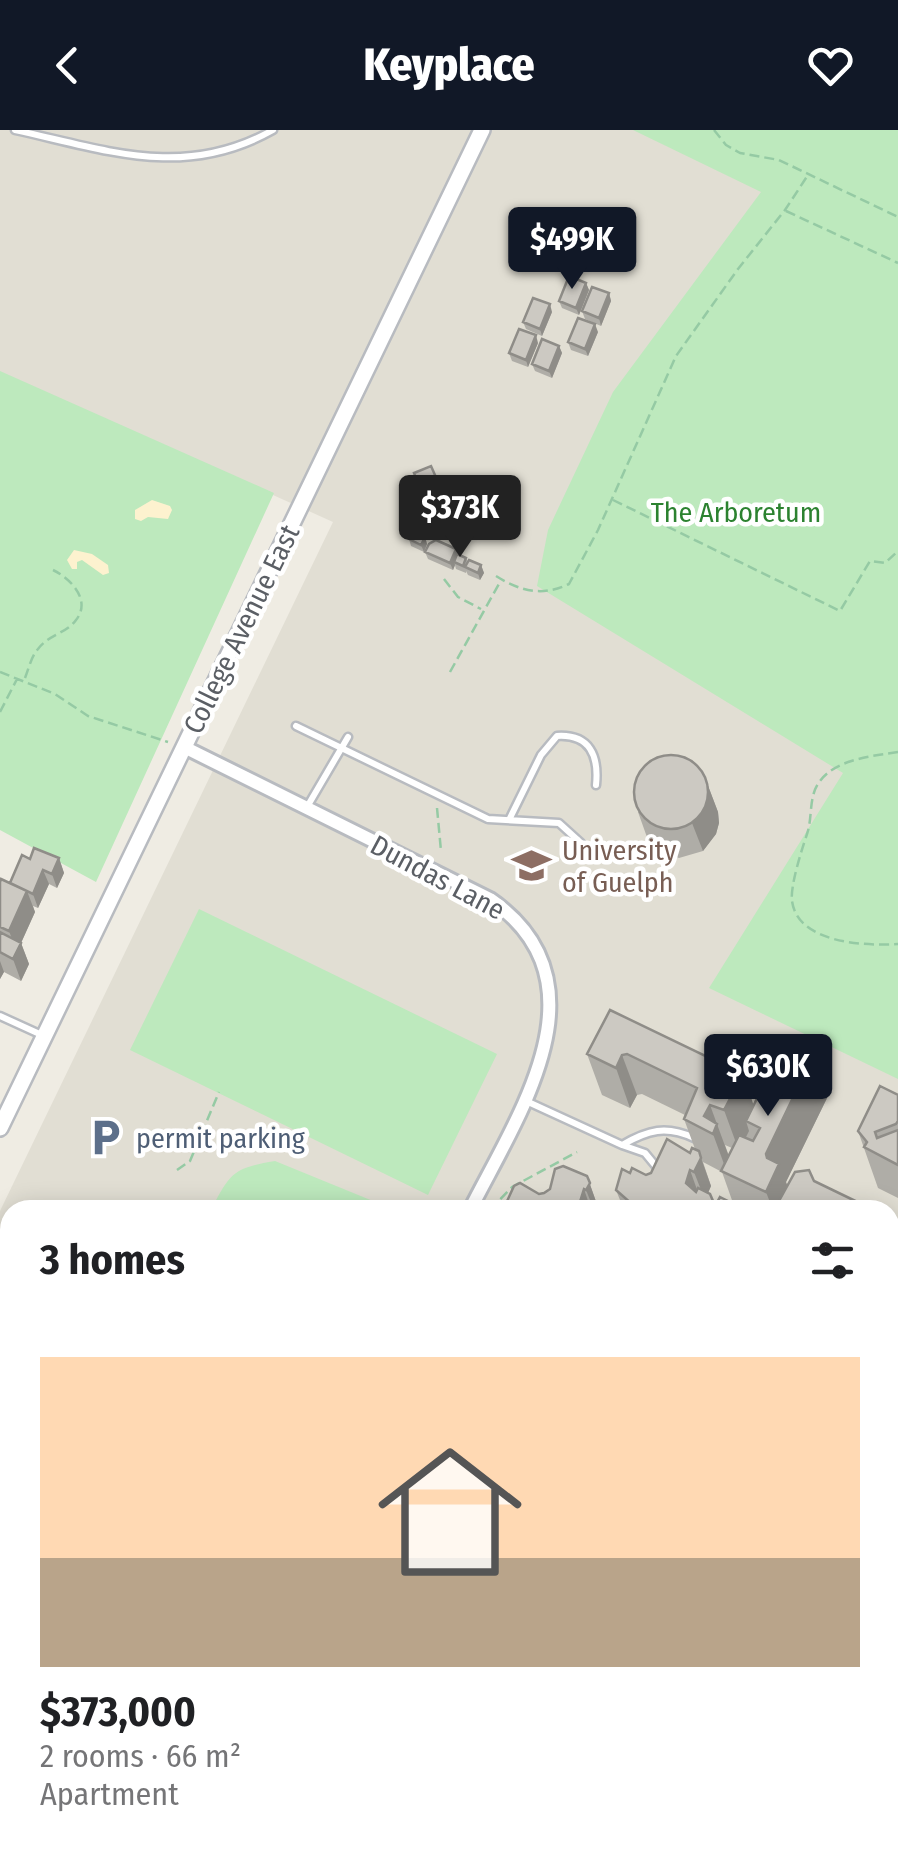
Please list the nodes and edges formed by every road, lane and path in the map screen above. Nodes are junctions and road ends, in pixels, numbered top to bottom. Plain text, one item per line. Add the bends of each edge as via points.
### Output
1 (15, 130) edge
2 (273, 130) edge
3 (482, 130) edge
4 (714, 130) edge
5 (808, 175) junction
6 (785, 211) junction
7 (898, 218) edge
8 (898, 263) edge
9 (612, 499) junction
10 (898, 551) edge
11 (53, 570) dead end
12 (496, 576) dead end
13 (444, 578) dead end
14 (502, 580) junction
15 (482, 609) junction
16 (0, 672) edge
17 (450, 672) dead end
18 (18, 678) junction
19 (25, 679) junction
20 (0, 712) edge
21 (296, 726) dead end
22 (348, 737) dead end
23 (184, 747) junction
24 (342, 748) junction
25 (898, 752) edge
26 (596, 785) dead end
27 (436, 794) junction
28 (307, 808) junction
29 (510, 818) junction
30 (581, 843) dead end
31 (440, 851) dead end
32 (898, 944) edge
33 (0, 1016) edge
34 (45, 1037) junction
35 (219, 1092) dead end
36 (525, 1100) junction
37 (0, 1128) edge
38 (707, 1144) edge
39 (622, 1145) junction
40 (578, 1152) dead end
41 (177, 1170) dead end
42 (662, 1176) edge
43 (475, 1200) edge
44 (500, 1200) edge

1 - 2 lane via 174,159 234,150
3 - 23 street, College Avenue East
4 - 5 path via 740,153 779,160
5 - 6 path
5 - 7 path
6 - 8 path
6 - 9 path via 676,356
9 - 10 path via 840,610 870,562 885,563
9 - 14 path via 569,584 542,593
11 - 19 path via 76,586 80,609 76,620 38,648
12 - 14 path
13 - 15 path via 458,597
14 - 15 path
15 - 17 path
16 - 18 path
18 - 19 path
18 - 20 path
19 - 23 path via 88,716
21 - 24 lane
22 - 24 lane
23 - 28 street, Dundas Lane
23 - 34 street, College Avenue East
24 - 27 lane
24 - 28 lane
25 - 32 path via 867,756 821,779 791,900 799,920 814,931
26 - 29 lane via 598,763 588,743 557,736
27 - 29 lane via 488,820
27 - 31 path
28 - 36 street, Dundas Lane via 490,900 527,933 546,974 550,1009
29 - 30 lane via 558,823
33 - 34 lane
34 - 37 street, College Avenue East
35 - 41 path via 190,1161
36 - 39 lane
36 - 43 street, Dundas Lane
38 - 39 lane via 658,1129
39 - 42 lane via 645,1153
40 - 44 path

